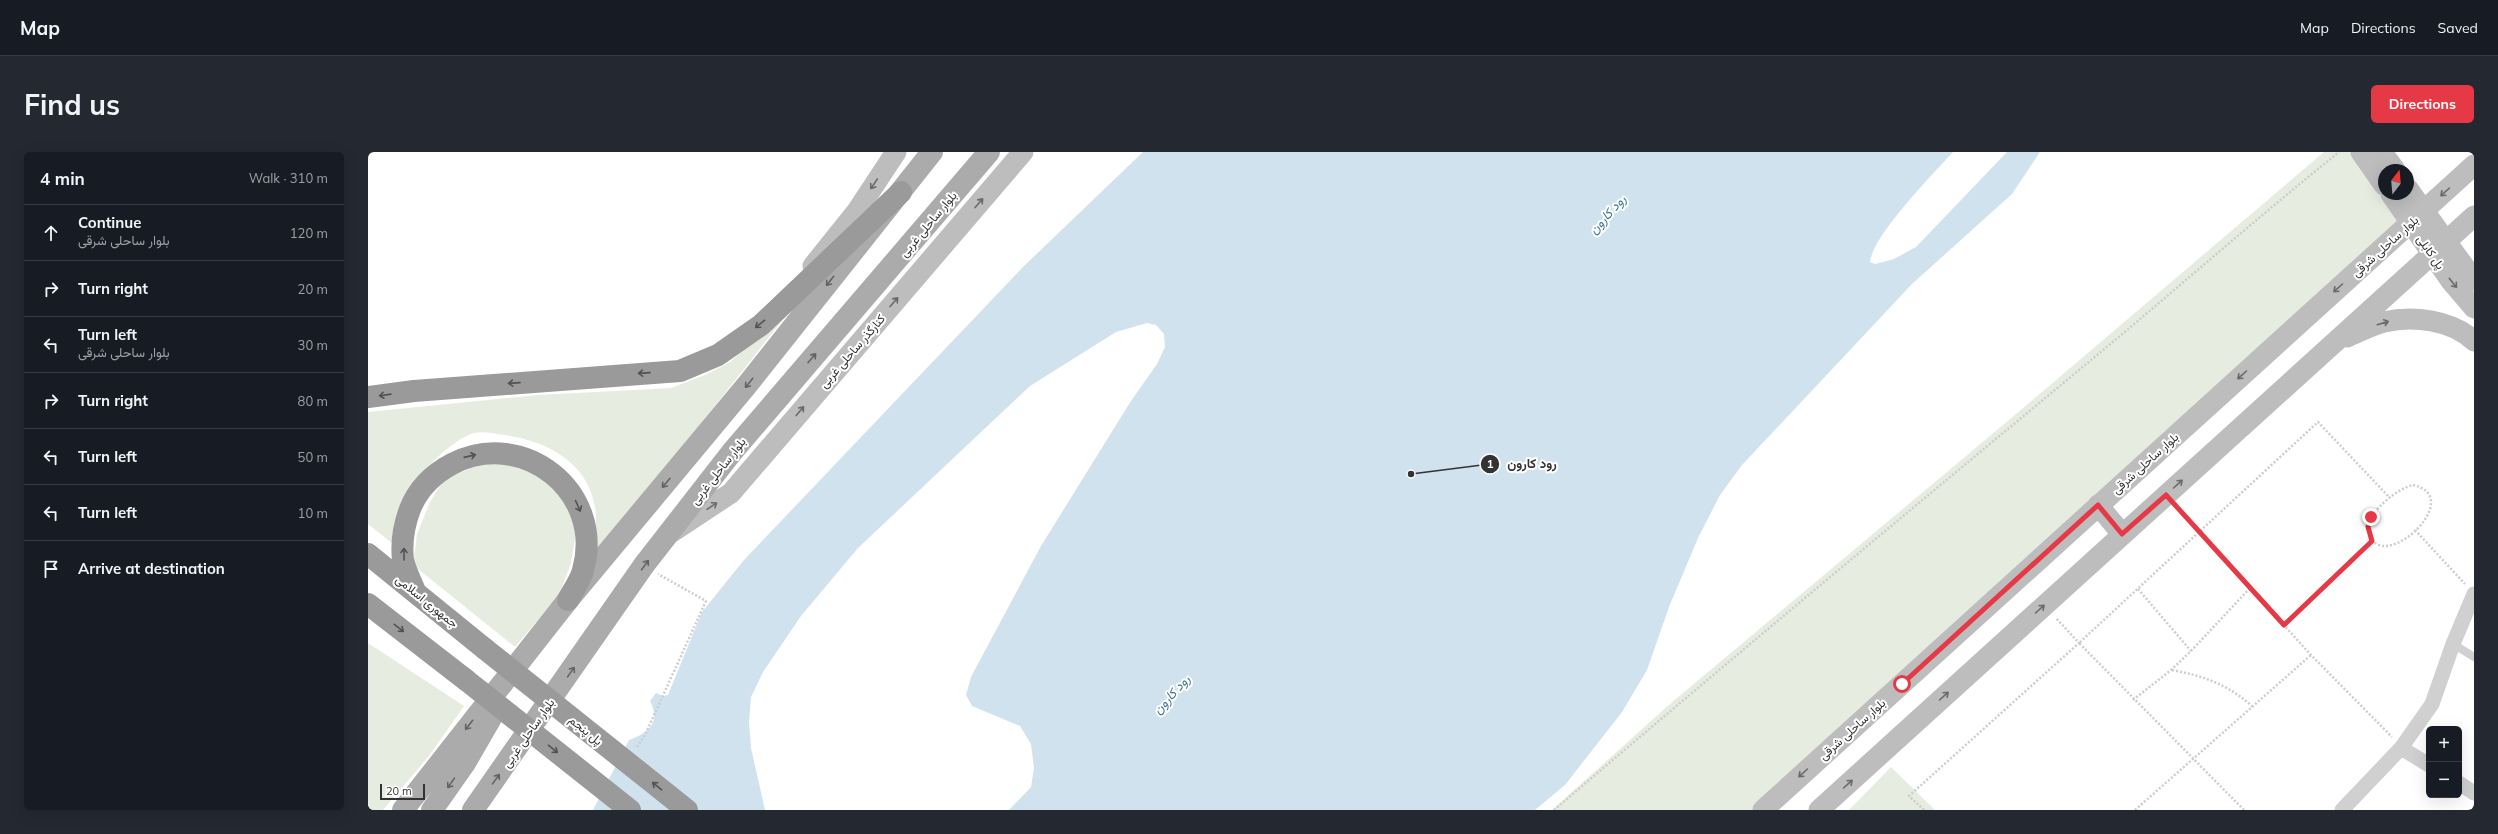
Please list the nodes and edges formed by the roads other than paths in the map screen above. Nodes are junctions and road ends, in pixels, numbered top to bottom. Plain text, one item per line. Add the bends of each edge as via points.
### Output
1 (896, 152) edge
2 (932, 152) edge
3 (989, 152) edge
4 (1023, 152) edge
5 (2361, 152) edge
6 (2382, 152) edge
7 (2391, 164) edge
8 (2474, 165) edge
9 (2378, 176) edge
10 (901, 192) junction
11 (2414, 197) edge
12 (2394, 200) edge
13 (2474, 216) edge
14 (2474, 280) edge
15 (2474, 296) edge
16 (783, 304) junction
17 (2474, 308) edge
18 (2467, 336) edge
19 (2334, 342) junction
20 (368, 397) edge
21 (2098, 505) junction
22 (2122, 534) junction
23 (668, 535) junction
24 (368, 554) edge
25 (415, 591) junction
26 (2471, 591) edge
27 (568, 600) junction
28 (370, 606) edge
29 (536, 641) junction
30 (2453, 644) junction
31 (486, 649) joint
32 (2474, 657) edge
33 (2402, 748) junction
34 (2426, 763) edge
35 (2462, 785) edge
36 (2474, 793) edge
37 (403, 810) edge
38 (432, 810) edge
39 (473, 810) edge
40 (630, 810) edge
41 (687, 810) edge
42 (1763, 810) edge
43 (1819, 810) edge
44 (2342, 810) edge

1 -> 16 main road via 857,211
2 - 10 main road
23 -> 3 main road, بلوار ساحلی غربی via 732,452
23 -> 4 main road, کنارگذر ساحلی غربی via 731,493
5 - 9 main road
6 - 7 main road
8 -> 21 main road, بلوار ساحلی شرقی
10 - 16 highway
10 -> 27 main road via 747,386
11 - 14 main road, پل کابلی, bridge
12 -> 17 main road, پل کابلی, bridge via 2451,282
13 - 19 main road
15 - 18 main road via 2466,304 2460,317
16 -> 20 highway via 761,325 718,355 680,371 414,391
19 -> 18 main road via 2384,322 2416,318 2447,325
22 -> 19 main road
21 - 22 main road
21 -> 42 main road, بلوار ساحلی شرقی
43 -> 22 main road
39 -> 23 main road, بلوار ساحلی غربی via 644,565
24 - 25 highway, جمهوری اسلامی
25 -> 27 highway via 403,560 404,527 415,496 437,471 467,456 500,452 532,460 560,478 579,505 587,537 583,570
25 - 31 highway, جمهوری اسلامی
26 - 30 street
27 - 29 main road
28 -> 40 highway, bridge
29 -> 37 main road
29 -> 38 main road via 465,763
30 - 32 lane
30 - 33 street via 2432,704
41 -> 31 highway, پل پنجم, bridge
33 - 34 street
33 - 44 street
35 - 36 street

